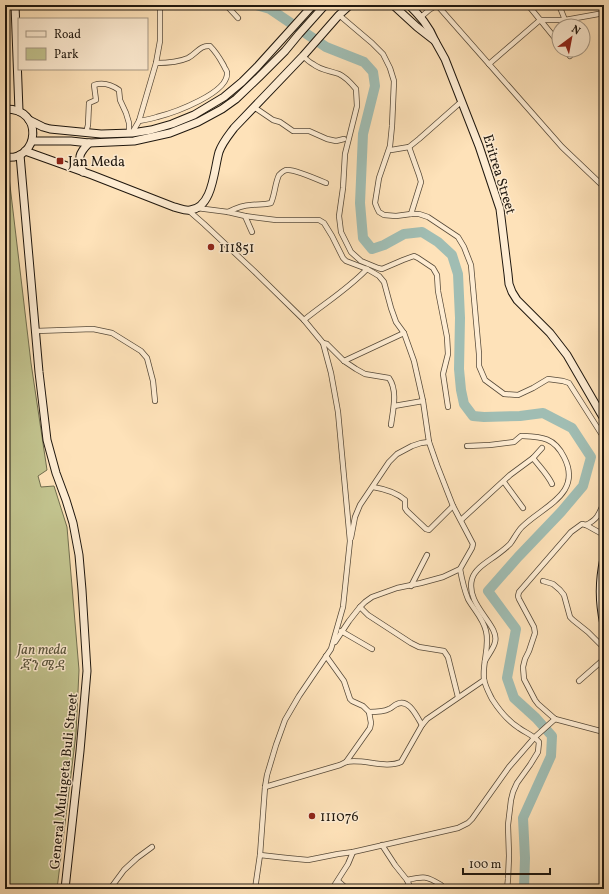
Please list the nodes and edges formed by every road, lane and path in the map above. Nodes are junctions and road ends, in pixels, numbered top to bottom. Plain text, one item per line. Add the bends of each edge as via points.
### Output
1 (15, 5) edge
2 (160, 5) edge
3 (226, 5) edge
4 (313, 5) edge
5 (325, 5) edge
6 (350, 5) edge
7 (393, 5) edge
8 (409, 5) edge
9 (437, 5) edge
10 (528, 5) edge
11 (559, 5) edge
12 (604, 12) edge
13 (339, 15) junction
14 (421, 17) junction
15 (238, 18) dead end
16 (564, 18) edge
17 (575, 18) edge
18 (540, 20) junction
19 (551, 20) edge
20 (551, 33) edge
21 (17, 38) edge
22 (435, 41) junction
23 (303, 56) junction
24 (156, 63) junction
25 (489, 64) junction
26 (462, 101) junction
27 (254, 107) junction
28 (5, 109) edge
29 (19, 111) junction
30 (29, 120) junction
31 (138, 121) junction
32 (86, 133) junction
33 (130, 133) junction
34 (151, 134) junction
35 (344, 139) dead end
36 (32, 141) junction
37 (89, 143) junction
38 (409, 147) junction
39 (391, 150) dead end
40 (23, 153) junction
41 (5, 157) edge
42 (83, 172) junction
43 (326, 183) dead end
44 (604, 187) edge
45 (196, 208) junction
46 (188, 210) junction
47 (228, 212) junction
48 (411, 214) junction
49 (245, 216) junction
50 (252, 232) dead end
51 (367, 269) junction
52 (304, 320) junction
53 (36, 331) junction
54 (404, 334) junction
55 (323, 343) junction
56 (344, 361) junction
57 (155, 401) dead end
58 (423, 401) junction
59 (394, 406) junction
60 (448, 407) dead end
61 (604, 418) edge
62 (391, 425) dead end
63 (604, 438) edge
64 (429, 442) junction
65 (467, 446) dead end
66 (542, 448) dead end
67 (533, 458) junction
68 (504, 482) junction
69 (552, 484) dead end
70 (373, 486) junction
71 (604, 502) edge
72 (453, 506) junction
73 (523, 508) dead end
74 (461, 520) junction
75 (594, 521) junction
76 (586, 525) junction
77 (595, 530) junction
78 (604, 535) edge
79 (350, 541) junction
80 (427, 555) dead end
81 (604, 558) edge
82 (603, 568) edge
83 (460, 570) junction
84 (543, 581) dead end
85 (410, 586) junction
86 (360, 607) junction
87 (604, 625) edge
88 (341, 631) junction
89 (331, 648) junction
90 (604, 648) edge
91 (372, 649) dead end
92 (326, 656) junction
93 (604, 659) edge
94 (485, 661) junction
95 (484, 680) junction
96 (579, 681) dead end
97 (458, 697) junction
98 (369, 712) junction
99 (553, 720) junction
100 (422, 725) junction
101 (604, 732) edge
102 (535, 737) junction
103 (346, 762) junction
104 (265, 787) junction
105 (382, 845) junction
106 (152, 848) dead end
107 (352, 852) junction
108 (260, 855) junction
109 (407, 880) junction
110 (338, 881) junction
111 (442, 885) dead end
112 (65, 889) edge
113 (110, 889) edge
114 (255, 889) edge
115 (332, 889) edge
116 (347, 889) edge
117 (411, 889) edge
118 (507, 889) edge

1 - 21 main road
2 - 24 street via 160,41
3 - 15 street
4 - 34 main road via 257,67 224,97 194,115
5 - 34 main road via 285,51 236,99 198,122 170,133
6 - 13 main road
7 - 22 main road, Eritrea Street
8 - 14 main road
9 - 14 street
9 - 25 street
10 - 18 street
11 - 16 street
12 - 17 street
13 - 23 main road
13 - 48 street via 383,54 394,81 390,146 379,178 375,203 379,212 384,214
14 - 22 main road
18 - 19 street
18 - 20 street
18 - 25 street
21 - 29 main road
22 - 26 main road, Eritrea Street
23 - 27 main road
23 - 60 street via 313,65 348,79 356,89 357,106 345,154 339,216 341,232 351,252 361,261 378,268 414,256 433,268 437,275 447,337 448,354 443,374
24 - 31 street
24 - 31 street via 180,61 189,58 201,48 210,46 227,72 226,78 223,84 210,94 188,107
25 - 44 street via 562,147
26 - 38 street
26 - 61 main road, Eritrea Street via 500,209 512,292 567,354
27 - 35 street via 293,131 309,131 336,141
27 - 45 main road via 224,140 207,197
28 - 29 main road
29 - 30 main road
30 - 32 main road via 50,129
30 - 36 main road
31 - 33 street
32 - 33 main road
32 - 33 street via 89,103 96,100 94,85 98,84 107,84 119,90
33 - 34 main road
34 - 37 main road via 134,141
36 - 37 main road
36 - 40 main road
37 - 42 main road via 79,157
38 - 39 street
38 - 48 street via 420,174
40 - 41 main road via 15,157
40 - 42 main road
40 - 53 main road, General Mulugeta Buli Street
42 - 46 main road
43 - 47 street via 288,170 283,171 271,203 236,207
45 - 46 main road
45 - 47 street
46 - 52 street
47 - 49 street
48 - 63 street via 428,217 458,237 464,247 471,265 479,366 485,380 504,394 518,395 548,379 563,380 569,383
49 - 50 street
49 - 51 street via 276,220 319,220 332,236 342,258
51 - 52 street via 356,281
51 - 54 street via 384,282 396,322
52 - 55 street
53 - 57 street via 93,329 112,333 141,351 146,358 153,381
53 - 112 main road, General Mulugeta Buli Street via 47,440 66,500 79,555 87,671
54 - 56 street
54 - 58 street via 414,361
55 - 56 street via 328,344
55 - 79 street via 338,412
56 - 59 street via 365,374 389,378 394,390
58 - 59 street
58 - 64 street
59 - 62 street
64 - 70 street via 397,454 385,466
64 - 72 street
65 - 94 street via 514,442 521,436 541,438 553,442 560,448 570,475 568,485 559,498 521,528 510,544 477,570 472,578 473,597 496,636
66 - 67 street
67 - 68 street
67 - 69 street
68 - 73 street
68 - 74 street
70 - 72 street via 400,496 405,500 407,512 429,530
70 - 79 street via 360,505
71 - 75 street via 599,516
72 - 74 street
74 - 83 street via 473,544
75 - 76 street
75 - 77 street
76 - 77 street
76 - 99 street via 582,524 571,532 518,596 535,633 524,659 524,679 534,700
77 - 78 street
79 - 89 street via 343,607
80 - 85 street
81 - 82 main road
82 - 87 main road via 600,596
83 - 85 street
83 - 94 street via 464,590 487,632
84 - 90 street via 560,590 564,595 570,617
85 - 86 street via 397,588 372,598
86 - 88 street
86 - 97 street via 411,643 419,647 444,651 448,657
88 - 89 street
88 - 91 street
89 - 92 street
92 - 98 street via 344,681 350,699
92 - 104 street via 285,720
93 - 96 street
94 - 95 street
95 - 97 street
95 - 102 street via 492,698 510,721
97 - 100 street
98 - 100 street via 385,711 402,703 411,708
98 - 103 street via 370,728
99 - 101 street
99 - 102 street
100 - 103 street via 398,764
102 - 105 street via 509,767 468,823 458,828
102 - 118 street via 539,742 538,752 513,792 508,825
103 - 104 street
104 - 108 street
105 - 107 street
105 - 109 street
106 - 113 street via 124,870
107 - 108 street via 308,860
107 - 110 street
108 - 114 street
109 - 111 street via 424,877
109 - 117 street
110 - 115 street
110 - 116 street

